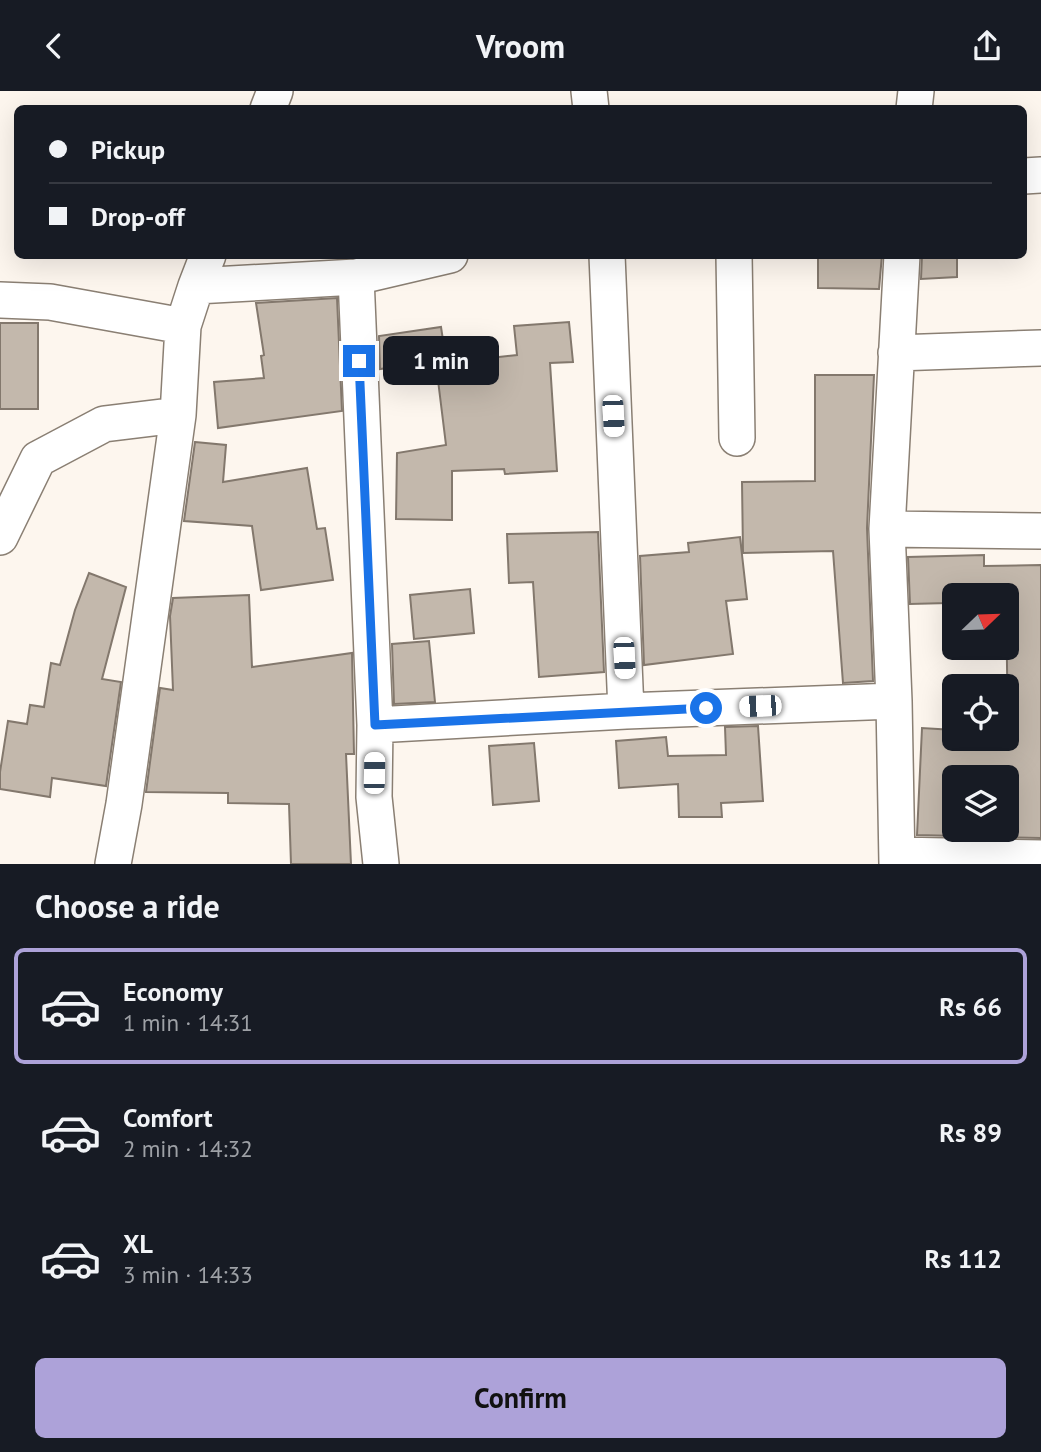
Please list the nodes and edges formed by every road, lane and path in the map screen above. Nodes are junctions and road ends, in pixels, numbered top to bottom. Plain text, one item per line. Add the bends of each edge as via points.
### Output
1 (433, 259) edge
2 (607, 259) edge
3 (734, 259) edge
4 (902, 259) edge
5 (202, 271) edge
6 (356, 277) junction
7 (0, 300) edge
8 (183, 326) junction
9 (1041, 348) edge
10 (896, 353) junction
11 (178, 415) junction
12 (737, 438) dead end
13 (887, 529) junction
14 (1041, 531) edge
15 (0, 537) edge
16 (894, 701) junction
17 (626, 711) junction
18 (375, 725) junction
19 (1041, 858) edge
20 (897, 859) edge
21 (113, 864) edge
22 (381, 864) edge

1 - 6 street
2 - 17 street
3 - 12 street
4 - 10 street
5 - 6 street
5 - 8 street
6 - 18 street
7 - 8 street via 50,302
8 - 11 street
9 - 10 street
10 - 13 street
11 - 15 street via 104,424 38,459
11 - 21 street
13 - 14 street
13 - 16 street
16 - 17 street
16 - 20 street
17 - 18 street
18 - 22 street via 374,797
19 - 20 street

